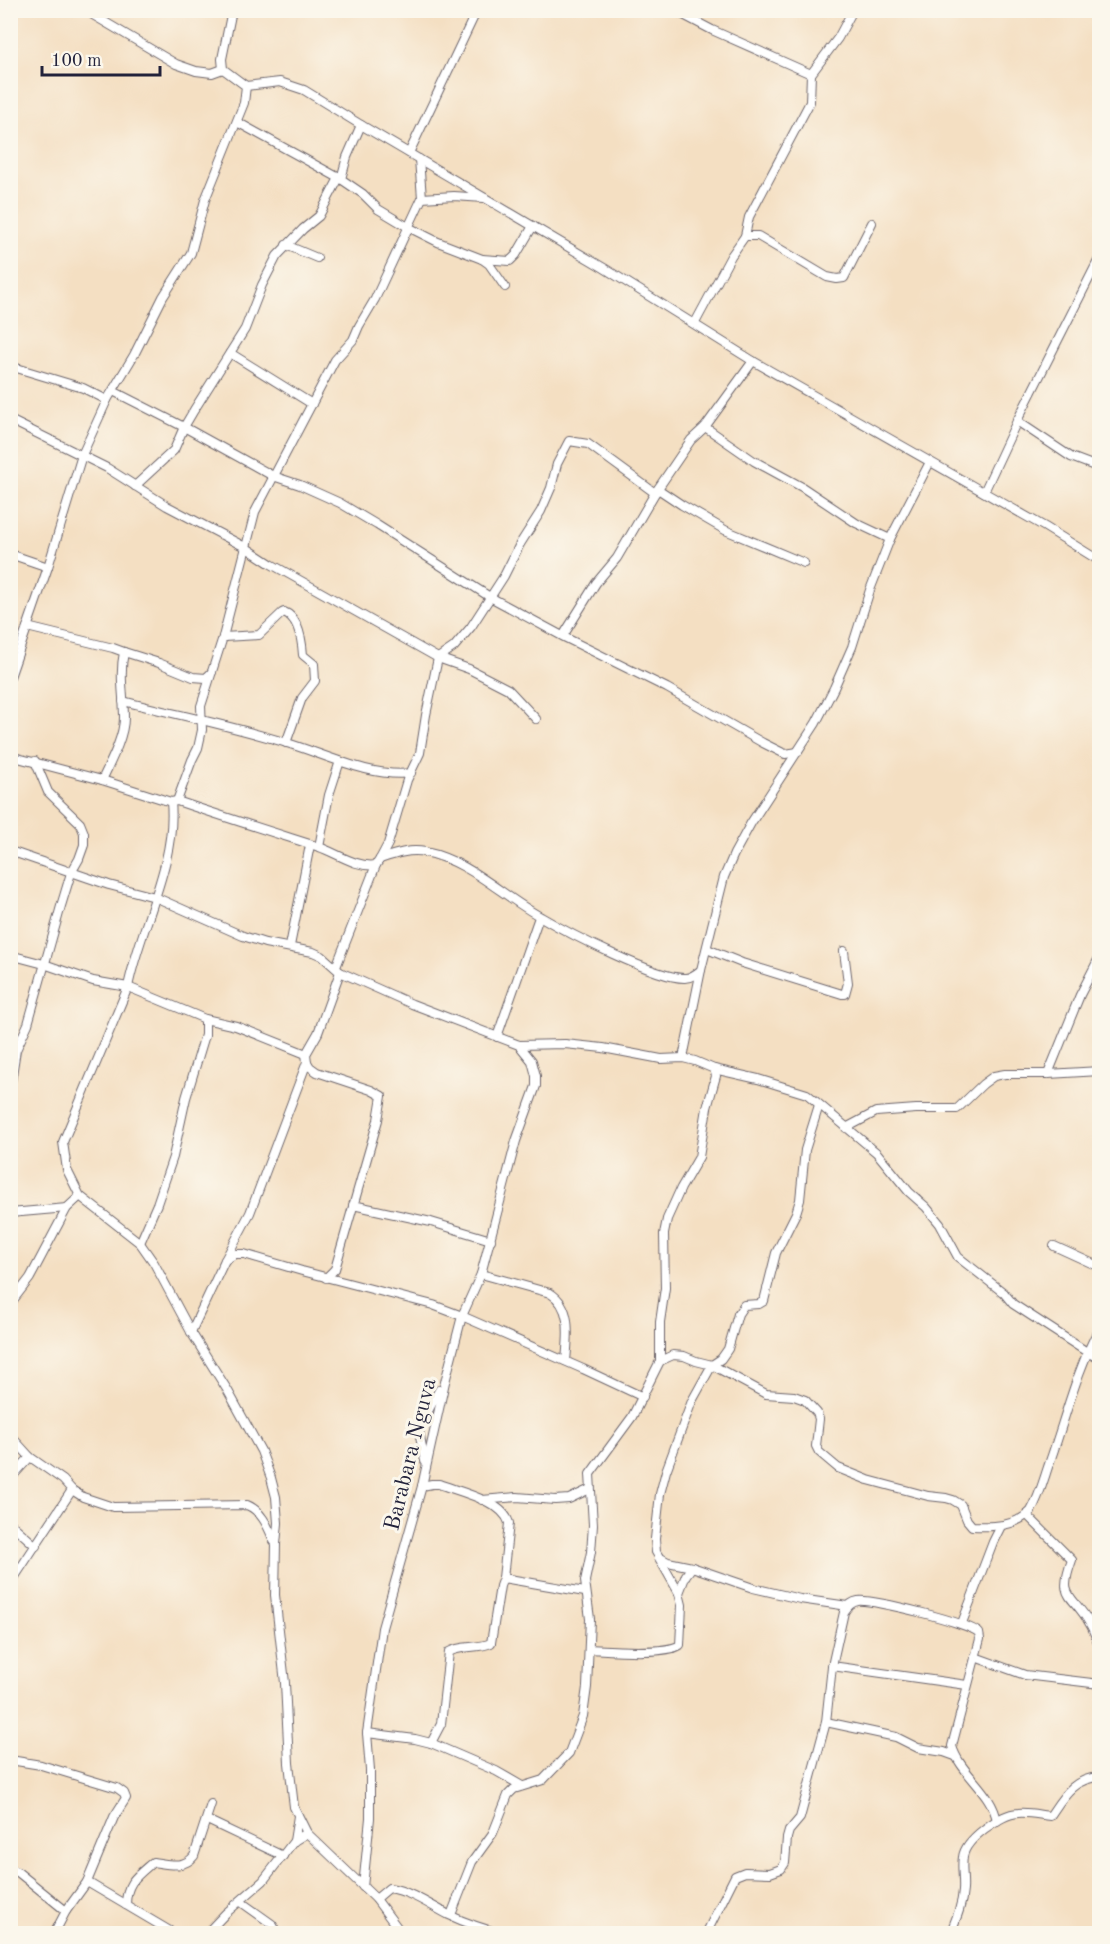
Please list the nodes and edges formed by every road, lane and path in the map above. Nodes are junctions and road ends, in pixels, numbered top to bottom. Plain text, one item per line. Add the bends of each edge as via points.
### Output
1 (90, 10) edge
2 (232, 10) edge
3 (477, 10) edge
4 (674, 10) edge
5 (853, 10) edge
6 (223, 69) junction
7 (811, 74) junction
8 (246, 86) junction
9 (237, 122) junction
10 (361, 125) junction
11 (409, 153) junction
12 (419, 159) junction
13 (340, 177) junction
14 (422, 198) junction
15 (488, 199) junction
16 (872, 223) dead end
17 (533, 226) junction
18 (408, 227) junction
19 (745, 236) junction
20 (286, 245) junction
21 (1100, 257) edge
22 (317, 258) dead end
23 (482, 259) junction
24 (505, 287) dead end
25 (695, 323) junction
26 (230, 353) junction
27 (753, 361) junction
28 (10, 366) edge
29 (113, 391) junction
30 (107, 400) junction
31 (312, 404) junction
32 (10, 420) edge
33 (1017, 421) junction
34 (184, 427) junction
35 (705, 427) junction
36 (82, 455) junction
37 (930, 462) junction
38 (1100, 468) edge
39 (273, 476) junction
40 (135, 486) junction
41 (657, 491) junction
42 (984, 492) junction
43 (890, 539) junction
44 (245, 547) junction
45 (10, 554) edge
46 (1100, 561) edge
47 (804, 563) dead end
48 (48, 567) junction
49 (490, 597) junction
50 (27, 627) junction
51 (563, 636) junction
52 (223, 637) junction
53 (124, 652) junction
54 (14, 655) edge
55 (438, 658) junction
56 (213, 670) junction
57 (10, 677) edge
58 (123, 701) junction
59 (536, 719) dead end
60 (202, 720) junction
61 (286, 743) junction
62 (798, 752) junction
63 (785, 754) junction
64 (10, 756) edge
65 (35, 761) junction
66 (340, 761) junction
67 (793, 761) junction
68 (411, 773) junction
69 (102, 780) junction
70 (174, 801) junction
71 (315, 846) junction
72 (10, 851) edge
73 (378, 862) junction
74 (71, 873) junction
75 (155, 897) junction
76 (539, 917) junction
77 (290, 946) junction
78 (707, 949) junction
79 (843, 951) dead end
80 (10, 956) edge
81 (1100, 956) edge
82 (44, 964) junction
83 (338, 969) junction
84 (701, 970) junction
85 (128, 987) junction
86 (205, 1019) junction
87 (497, 1037) junction
88 (519, 1045) junction
89 (13, 1049) edge
90 (306, 1058) junction
91 (683, 1058) junction
92 (714, 1069) junction
93 (1100, 1071) edge
94 (1048, 1074) junction
95 (10, 1088) edge
96 (819, 1105) junction
97 (846, 1128) junction
98 (80, 1196) junction
99 (353, 1205) junction
100 (67, 1208) junction
101 (10, 1213) edge
102 (491, 1240) junction
103 (140, 1244) junction
104 (1054, 1246) dead end
105 (225, 1260) junction
106 (1100, 1267) edge
107 (335, 1269) junction
108 (481, 1275) junction
109 (326, 1278) junction
110 (338, 1281) junction
111 (10, 1304) edge
112 (462, 1316) junction
113 (1100, 1327) edge
114 (191, 1332) junction
115 (1087, 1352) junction
116 (1100, 1359) edge
117 (566, 1361) junction
118 (660, 1361) junction
119 (712, 1365) junction
120 (445, 1382) junction
121 (643, 1397) junction
122 (10, 1436) edge
123 (30, 1457) junction
124 (426, 1464) junction
125 (10, 1479) edge
126 (422, 1486) junction
127 (590, 1489) junction
128 (72, 1490) junction
129 (482, 1500) junction
130 (1027, 1515) junction
131 (10, 1523) edge
132 (1001, 1526) junction
133 (276, 1544) junction
134 (36, 1546) junction
135 (659, 1557) junction
136 (692, 1567) junction
137 (503, 1578) junction
138 (10, 1584) edge
139 (585, 1592) junction
140 (679, 1593) junction
141 (848, 1606) junction
142 (962, 1623) junction
143 (1100, 1646) edge
144 (589, 1649) junction
145 (975, 1658) junction
146 (832, 1666) junction
147 (1100, 1684) edge
148 (967, 1685) junction
149 (826, 1722) junction
150 (366, 1732) junction
151 (431, 1743) junction
152 (955, 1756) junction
153 (10, 1760) edge
154 (1100, 1777) edge
155 (522, 1786) junction
156 (211, 1804) dead end
157 (298, 1815) junction
158 (207, 1820) junction
159 (997, 1821) junction
160 (307, 1833) junction
161 (294, 1841) junction
162 (283, 1856) junction
163 (10, 1869) edge
164 (87, 1882) junction
165 (363, 1887) junction
166 (376, 1899) junction
167 (241, 1902) junction
168 (126, 1905) junction
169 (66, 1911) junction
170 (451, 1915) junction
171 (54, 1934) edge
172 (175, 1934) edge
173 (206, 1934) edge
174 (278, 1934) edge
175 (402, 1934) edge
176 (503, 1934) edge
177 (706, 1934) edge
178 (950, 1934) edge

1 - 6 street via 176,64 196,72
2 - 6 street
3 - 11 street
4 - 7 street
5 - 7 street
6 - 8 street
7 - 19 street via 810,102 749,217
8 - 9 street
8 - 10 street via 292,84
9 - 13 street
9 - 29 street via 205,200 191,252
10 - 11 street
10 - 13 street
11 - 12 street
12 - 14 street
12 - 15 street
13 - 18 street via 378,209
13 - 20 street via 319,216
14 - 15 street
14 - 18 street
15 - 17 street
16 - 19 street via 844,278 837,279 758,236
17 - 23 street via 510,261
17 - 25 street
18 - 23 street
18 - 31 street via 353,340 335,360
19 - 25 street
20 - 22 street
20 - 26 street via 269,270 245,329
21 - 33 street
23 - 24 street
25 - 27 street
26 - 31 street
26 - 34 street
27 - 35 street
27 - 37 street
28 - 30 street via 50,376
29 - 30 street
29 - 34 street
30 - 36 street
31 - 39 street
32 - 36 street
33 - 38 street via 1071,458
33 - 42 street
34 - 39 street
34 - 40 street via 174,450
35 - 41 street
35 - 43 street via 856,523
36 - 40 street
36 - 48 street
37 - 42 street
37 - 43 street
39 - 44 street via 255,512
39 - 49 street via 340,503
40 - 44 street
41 - 47 street via 725,530
41 - 49 street via 588,444 569,441 541,511
41 - 51 street
42 - 46 street
43 - 62 street via 839,678
44 - 52 street
44 - 55 street
45 - 48 street
48 - 50 street
49 - 51 street
49 - 55 street via 454,647
50 - 53 street
50 - 54 street
51 - 63 street
52 - 56 street
52 - 61 street via 260,635 282,613 292,616 303,655 314,664 316,674 302,698
53 - 56 street via 192,677 206,678
53 - 58 street
54 - 57 street
55 - 59 street via 508,689
55 - 68 street via 420,753
56 - 60 street via 201,706
58 - 60 street
58 - 69 street via 120,736
60 - 61 street
60 - 70 street via 198,748
61 - 66 street
62 - 63 street
62 - 67 street
63 - 67 street
64 - 65 street
65 - 69 street
65 - 74 street via 48,792 81,823 84,845
66 - 68 street via 374,771
66 - 71 street
67 - 78 street via 734,854 724,877
68 - 73 street via 388,844
69 - 70 street
70 - 71 street
70 - 75 street via 170,840
71 - 73 street via 361,865
71 - 77 street
72 - 74 street
73 - 76 street via 415,850 435,854 470,869
73 - 83 street
74 - 75 street
74 - 82 street
75 - 77 street via 243,936
75 - 85 street
76 - 84 street via 652,971 684,978
76 - 87 street
77 - 83 street via 322,956
78 - 79 street via 845,994 848,982
78 - 84 street
80 - 82 street
81 - 94 street via 1067,1023
82 - 85 street via 93,981
82 - 89 street via 28,1024
83 - 87 street via 412,1004
83 - 90 street
84 - 91 street
85 - 86 street
85 - 98 street via 63,1142 67,1170
86 - 90 street via 236,1026
86 - 103 street via 206,1035 172,1157
87 - 88 street
88 - 91 street via 565,1044 661,1059
88 - 102 street, Barabara Nguva via 532,1061 536,1086 516,1141
89 - 95 street
90 - 99 street via 309,1067 317,1072 382,1096
90 - 105 street via 250,1213
91 - 92 street
92 - 96 street via 786,1086 807,1094
92 - 118 street via 716,1076 699,1157 681,1188 664,1234
93 - 94 street
94 - 97 street via 994,1076 957,1109 876,1112
96 - 97 street
96 - 119 street via 805,1150 800,1200 776,1253 764,1301 744,1305 728,1349
97 - 115 street via 877,1154 926,1207 958,1257 1013,1304
98 - 100 street
98 - 103 street
99 - 102 street via 430,1221
99 - 107 street
100 - 101 street
100 - 111 street via 30,1278
102 - 108 street, Barabara Nguva
103 - 114 street
104 - 106 street
105 - 109 street via 244,1254
105 - 114 street
107 - 109 street
107 - 110 street
108 - 112 street, Barabara Nguva
108 - 117 street via 556,1297 563,1305 569,1329
109 - 110 street
110 - 112 street
112 - 117 street
112 - 120 street, Barabara Nguva
113 - 115 street
114 - 133 street via 261,1451 276,1497
115 - 116 street
115 - 130 street via 1036,1502
117 - 121 street
118 - 119 street via 673,1355
118 - 121 street
119 - 132 street via 766,1394 806,1400 818,1413 816,1446 838,1468 868,1480 953,1500 961,1505 972,1526
119 - 135 street via 692,1401 666,1471 655,1539
120 - 124 street, Barabara Nguva
120 - 124 street via 419,1432
121 - 127 street via 590,1474
122 - 123 street
123 - 125 street
123 - 128 street
124 - 126 street, Barabara Nguva
126 - 129 street via 439,1484
126 - 150 street, Barabara Nguva via 382,1628
127 - 129 street via 569,1499
127 - 139 street via 593,1525
128 - 133 street via 112,1507 247,1505 255,1508 267,1524
128 - 134 street
129 - 137 street via 500,1509 509,1523
130 - 132 street
130 - 143 street via 1072,1560 1065,1586
131 - 134 street
132 - 142 street
133 - 157 street via 277,1616 291,1791
134 - 138 street
135 - 136 street
135 - 140 street
136 - 140 street
136 - 141 street via 772,1593
137 - 139 street
137 - 151 street via 491,1642 449,1652 441,1724
139 - 144 street via 590,1619
140 - 144 street via 683,1615 678,1648
141 - 142 street via 857,1601 873,1602
141 - 146 street
142 - 145 street via 980,1633
144 - 155 street via 583,1716 569,1753 543,1780
145 - 147 street via 1025,1675
145 - 148 street
146 - 148 street
146 - 149 street
148 - 152 street via 952,1746
149 - 152 street via 896,1737 918,1748
149 - 177 street via 801,1818 786,1838 785,1863 770,1873 745,1872 735,1876
150 - 151 street
150 - 165 street, Barabara Nguva via 370,1818
151 - 155 street
152 - 159 street via 991,1803
153 - 164 street via 41,1765 124,1793 126,1798
154 - 159 street via 1090,1777 1066,1791 1050,1816 1019,1813
155 - 170 street via 508,1795 494,1833 472,1862
156 - 158 street
157 - 160 street
157 - 161 street
158 - 162 street
158 - 168 street via 190,1861 181,1865 153,1862 128,1886
159 - 178 street via 966,1847 961,1905
160 - 161 street
160 - 165 street
161 - 162 street
162 - 167 street
163 - 169 street
164 - 168 street
164 - 169 street
165 - 166 street
166 - 170 street via 389,1888 399,1889
166 - 175 street
167 - 173 street
167 - 174 street via 272,1924
168 - 172 street
169 - 171 street
170 - 176 street

